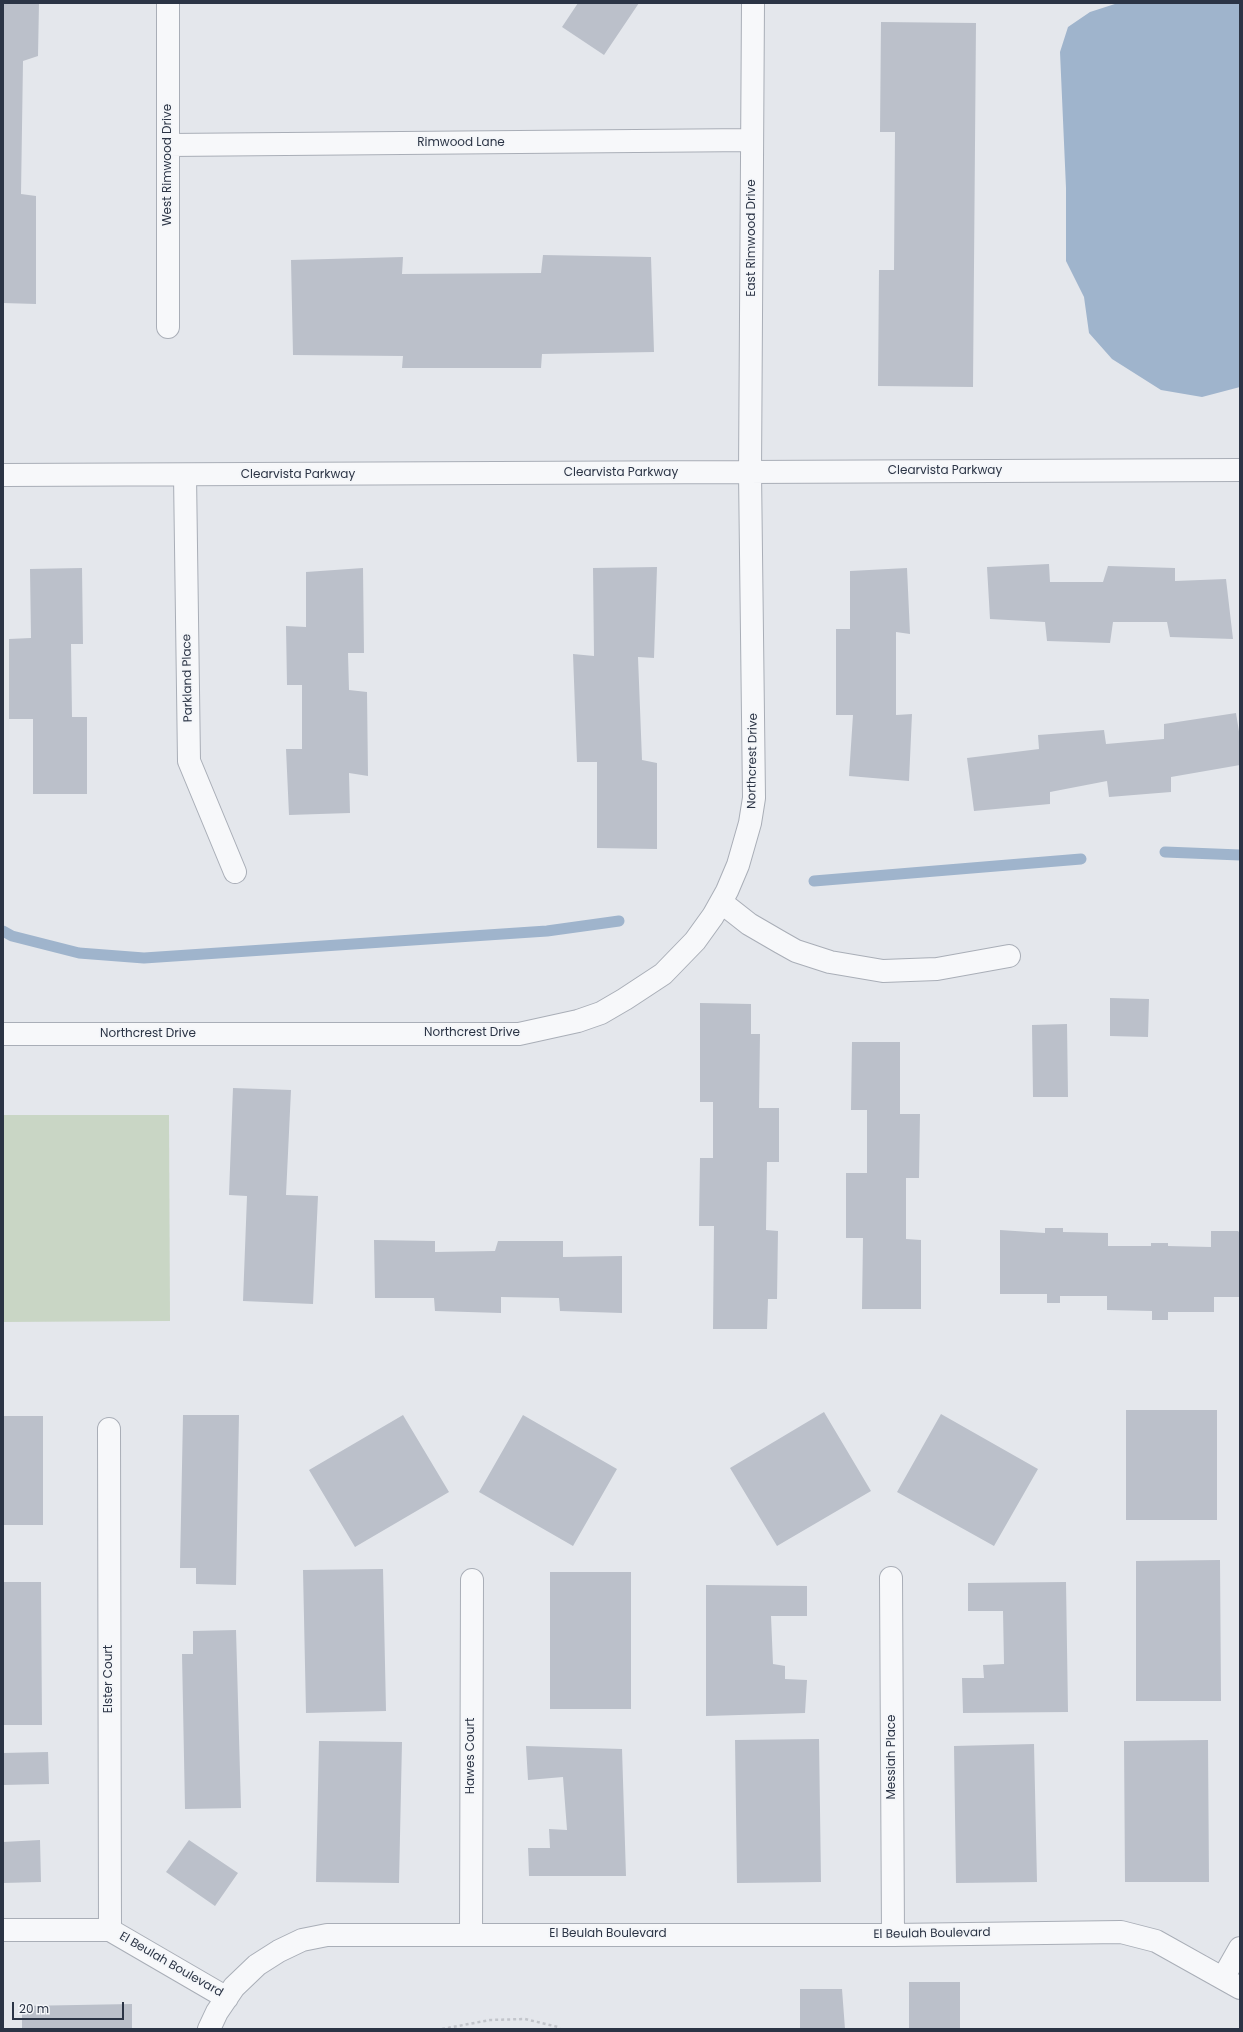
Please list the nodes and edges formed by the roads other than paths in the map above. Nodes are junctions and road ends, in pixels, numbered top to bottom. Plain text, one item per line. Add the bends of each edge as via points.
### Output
1 (168, 3) edge
2 (753, 3) edge
3 (752, 140) junction
4 (169, 145) junction
5 (168, 327) dead end
6 (1240, 470) edge
7 (750, 472) junction
8 (3, 475) edge
9 (185, 475) junction
10 (235, 872) dead end
11 (721, 902) junction
12 (1009, 956) dead end
13 (3, 1034) edge
14 (109, 1429) dead end
15 (891, 1578) dead end
16 (472, 1580) dead end
17 (3, 1930) edge
18 (110, 1930) junction
19 (471, 1933) junction
20 (893, 1935) junction
21 (1240, 1948) edge
22 (1232, 1983) edge
23 (227, 1998) junction
24 (209, 2029) edge

1 - 4 street, West Rimwood Drive
2 - 3 street, East Rimwood Drive
3 - 4 street, Rimwood Lane
3 - 7 street, East Rimwood Drive
4 - 5 street, West Rimwood Drive
6 - 7 street, Clearvista Parkway
7 - 9 street, Clearvista Parkway
7 - 11 street, Northcrest Drive via 754,798 743,852
8 - 9 street, Clearvista Parkway
9 - 10 street, Parkland Place via 189,761
11 - 12 street via 749,924 796,951 830,962 883,971 937,969
11 - 13 street, Northcrest Drive via 695,941 674,963 631,995 601,1013 578,1021 519,1034
14 - 18 street, Elster Court
15 - 20 street, Messiah Place
16 - 19 street, Hawes Court
17 - 18 street, El Beulah Boulevard
18 - 23 street, El Beulah Boulevard
19 - 20 street, El Beulah Boulevard
19 - 23 street, El Beulah Boulevard via 312,1937 257,1964 234,1987
20 - 22 street, El Beulah Boulevard via 1121,1932 1156,1941
21 - 22 street
23 - 24 street

